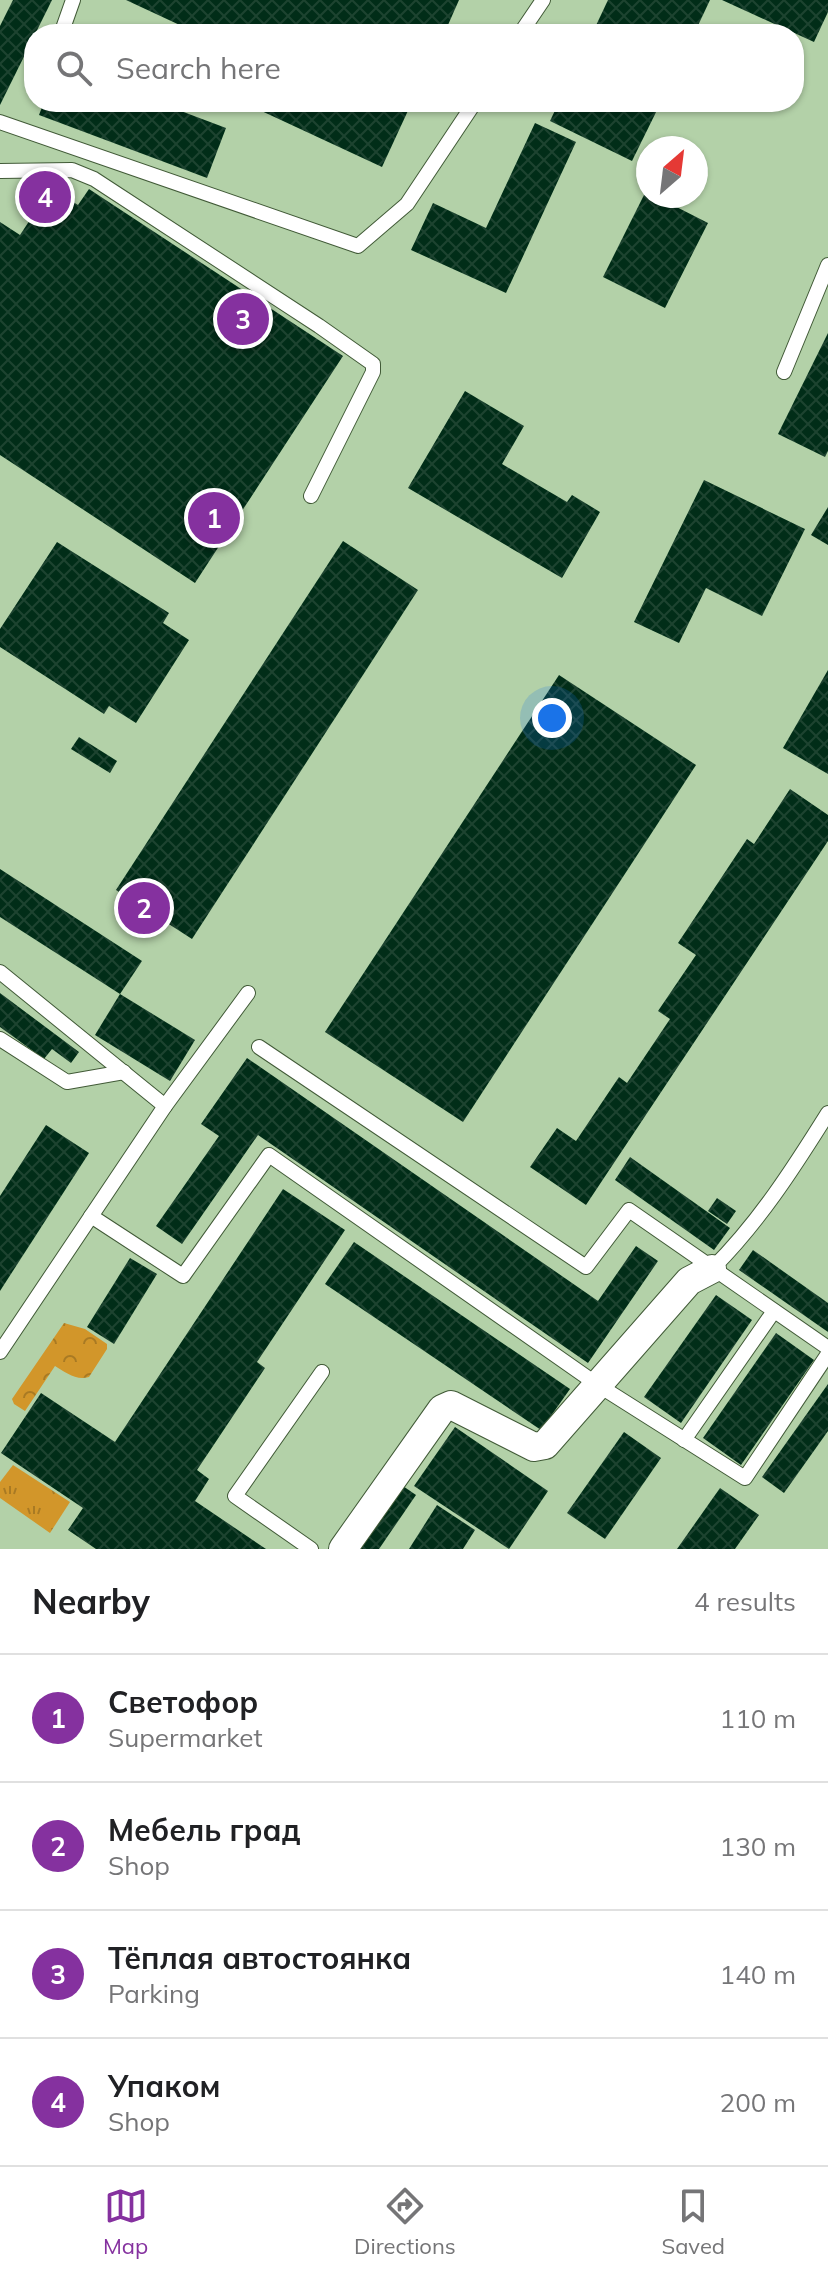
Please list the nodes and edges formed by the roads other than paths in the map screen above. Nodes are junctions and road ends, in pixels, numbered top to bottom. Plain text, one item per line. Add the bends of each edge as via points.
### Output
1 (73, 0) edge
2 (543, 0) edge
3 (65, 24) edge
4 (527, 24) edge
5 (468, 112) edge
6 (0, 122) edge
7 (0, 171) edge
8 (828, 265) edge
9 (784, 372) dead end
10 (311, 496) dead end
11 (0, 972) edge
12 (248, 993) dead end
13 (0, 1039) edge
14 (259, 1047) dead end
15 (124, 1072) junction
16 (165, 1106) junction
17 (828, 1113) edge
18 (91, 1216) junction
19 (712, 1269) junction
20 (774, 1311) junction
21 (828, 1348) edge
22 (0, 1352) edge
23 (828, 1354) edge
24 (322, 1372) dead end
25 (598, 1385) junction
26 (684, 1440) junction
27 (311, 1549) edge
28 (343, 1549) edge

1 - 3 lane
2 - 4 lane
5 - 6 lane via 407,204 358,246
7 - 10 lane via 72,170 94,179 373,364
8 - 9 lane
11 - 15 lane
12 - 16 lane
13 - 15 lane via 67,1082
14 - 19 lane via 586,1267 629,1210
15 - 16 lane
16 - 18 lane
17 - 19 lane via 771,1201
18 - 22 lane
18 - 25 lane via 183,1276 269,1155
19 - 20 lane
19 - 25 street via 689,1281
20 - 21 lane
20 - 26 lane
23 - 26 lane via 745,1478
24 - 27 lane via 235,1496
25 - 26 lane
25 - 28 street via 545,1445 534,1447 451,1405 442,1409

